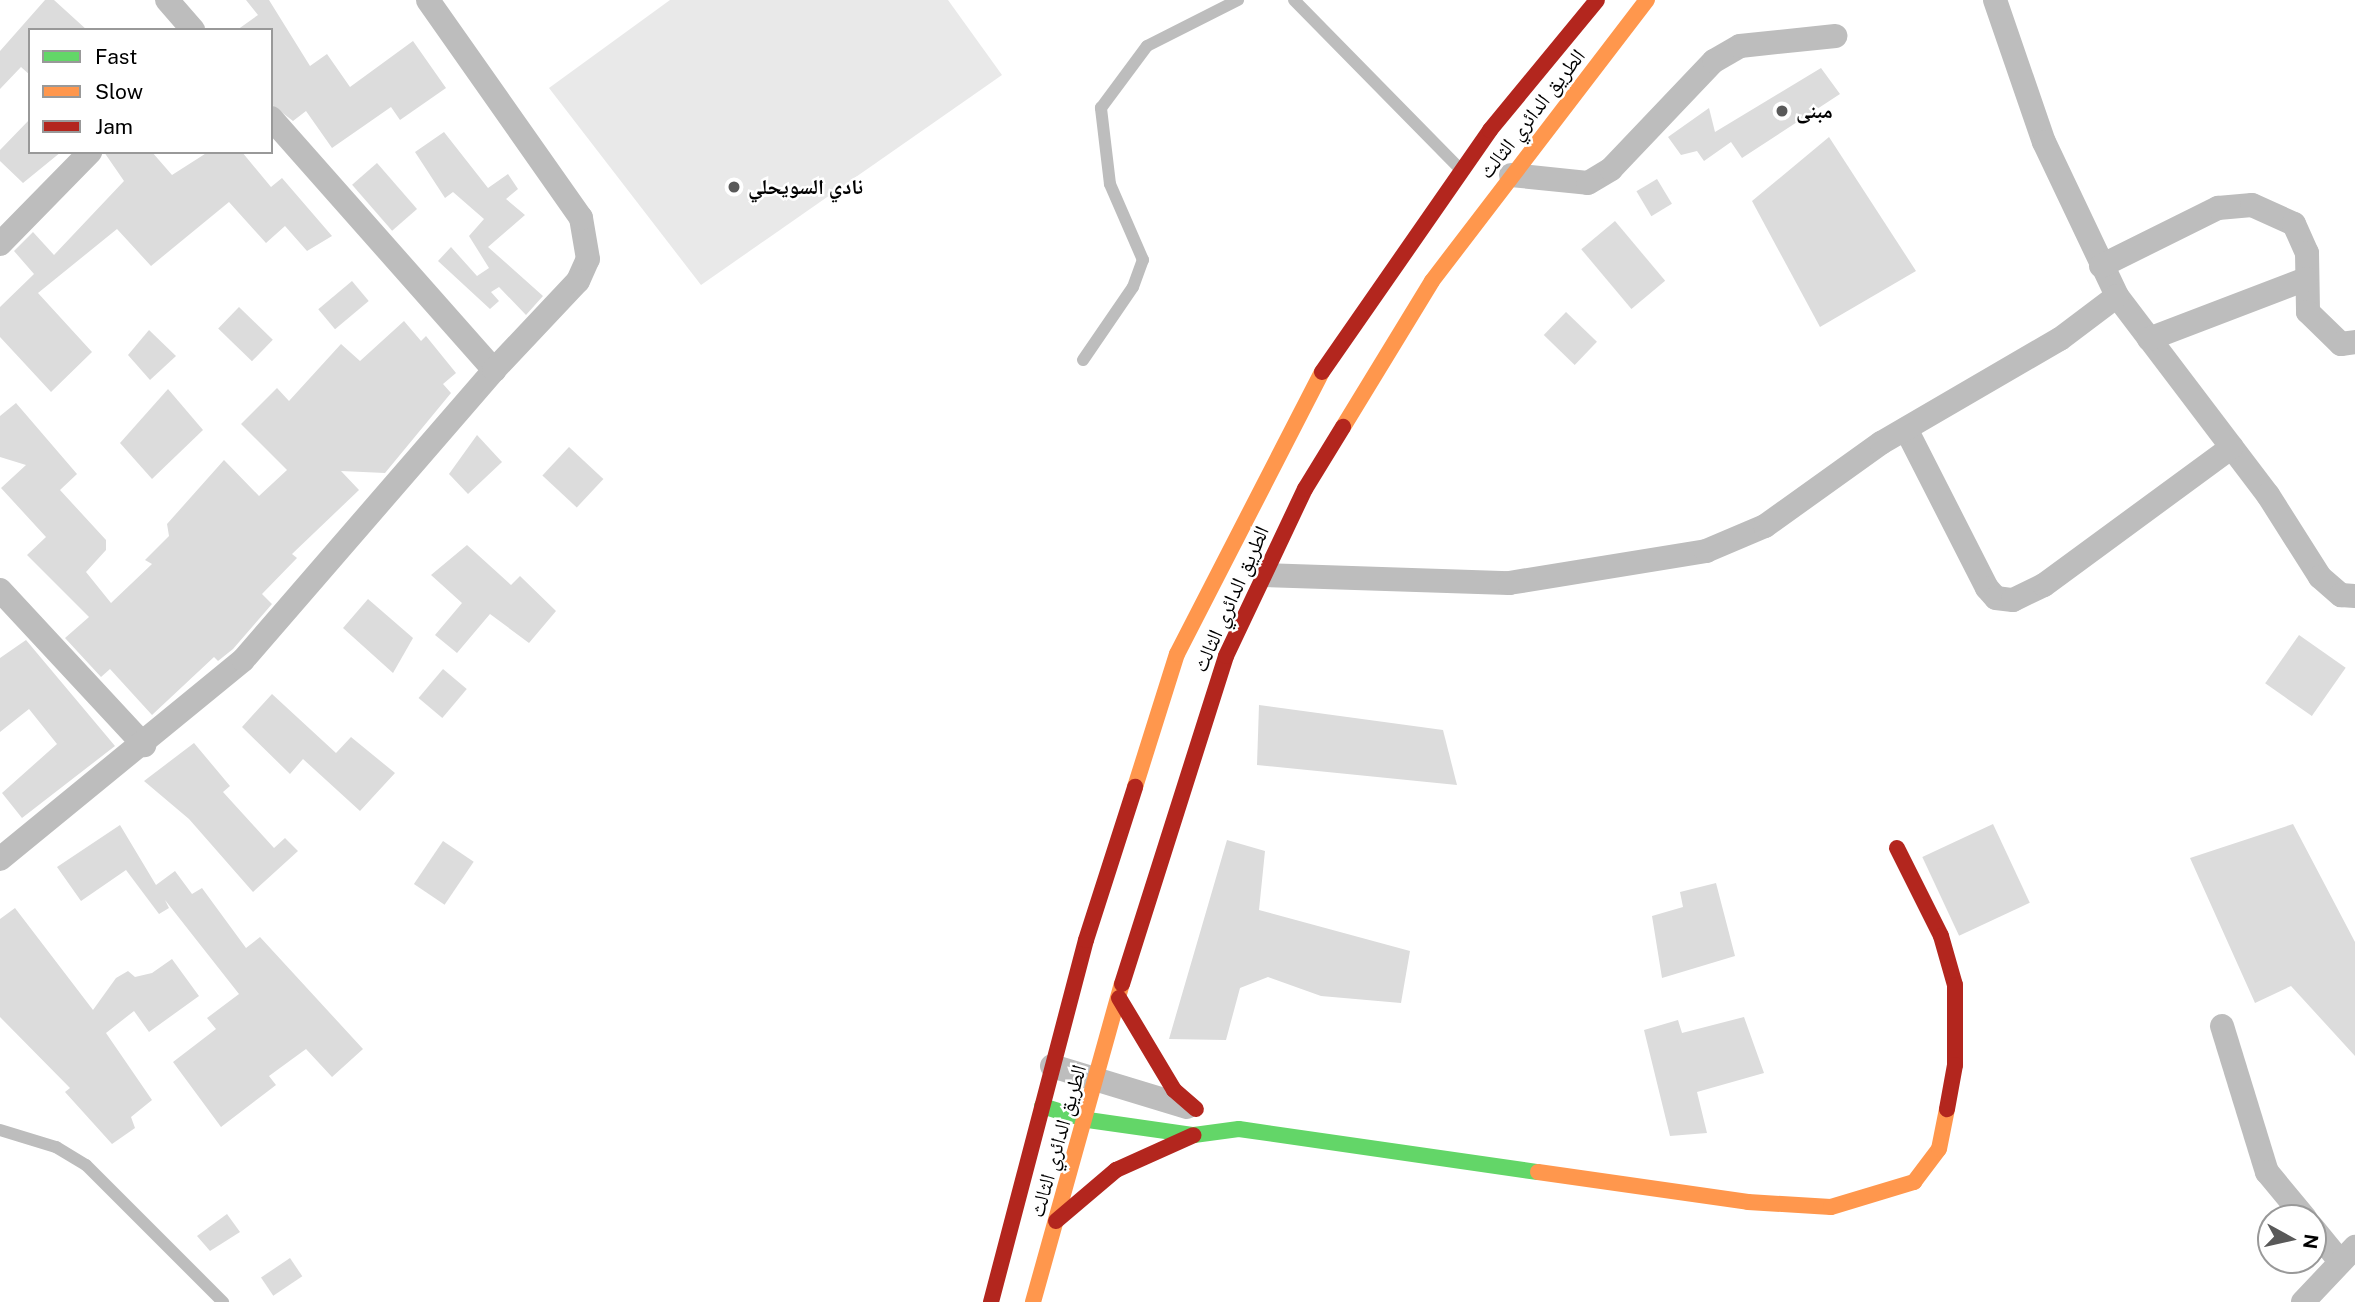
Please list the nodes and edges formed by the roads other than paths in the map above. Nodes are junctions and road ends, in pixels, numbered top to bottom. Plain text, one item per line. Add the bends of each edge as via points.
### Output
1 (167, 0) edge
2 (428, 0) edge
3 (1238, 0) edge
4 (1294, 0) edge
5 (1597, 0) edge
6 (1647, 0) edge
7 (1996, 0) edge
8 (191, 28) edge
9 (1835, 36) dead end
10 (273, 120) edge
11 (88, 154) edge
12 (1462, 170) junction
13 (1511, 175) junction
14 (0, 244) edge
15 (2101, 265) junction
16 (2306, 279) junction
17 (2118, 296) junction
18 (2148, 339) junction
19 (2355, 342) edge
20 (1083, 360) dead end
21 (494, 370) junction
22 (1906, 429) junction
23 (2232, 447) junction
24 (1264, 575) junction
25 (0, 590) edge
26 (2355, 596) edge
27 (144, 745) junction
28 (1897, 848) dead end
29 (0, 859) edge
30 (1119, 998) junction
31 (2222, 1026) dead end
32 (1052, 1066) junction
33 (1098, 1082) junction
34 (1042, 1106) junction
35 (1196, 1109) junction
36 (1088, 1120) junction
37 (1239, 1129) junction
38 (0, 1130) edge
39 (1194, 1135) junction
40 (2293, 1204) edge
41 (1056, 1221) junction
42 (2327, 1238) edge
43 (2347, 1253) edge
44 (223, 1302) edge
45 (990, 1302) edge
46 (1033, 1302) edge
47 (2303, 1302) edge

1 - 8 street
2 - 21 street via 565,189 587,238 578,281
3 - 20 lane via 1147,46 1101,108 1110,184 1143,260 1133,288
4 - 12 lane
5 - 12 main road, الطريق الدائري الثالث
6 - 13 main road, الطريق الدائري الثالث
7 - 15 street via 2043,142
9 - 13 street via 1740,46 1714,61 1611,169 1588,183
10 - 21 street
11 - 14 street
12 - 32 main road, الطريق الدائري الثالث via 1301,402 1177,654
13 - 24 main road, الطريق الدائري الثالث via 1424,293 1305,489
15 - 16 street via 2237,202 2294,224 2307,253
15 - 17 street
16 - 18 street
16 - 19 street via 2306,304 2316,325 2341,344
17 - 18 street
17 - 22 street via 2060,339
18 - 23 street
21 - 27 street via 243,660
22 - 23 street via 1987,588 1996,598 2013,600 2044,585
22 - 24 street via 1765,526 1706,551 1508,583
23 - 26 street via 2320,577 2341,595
24 - 30 main road, الطريق الدائري الثالث via 1200,727
25 - 27 street
27 - 29 street
28 - 37 main road via 1941,936 1955,985 1955,1065 1939,1149 1914,1182 1872,1199 1790,1206
30 - 33 main road, الطريق الدائري الثالث
30 - 35 main road via 1174,1090
31 - 40 street via 2267,1172
32 - 33 street
32 - 34 main road, الطريق الدائري الثالث
33 - 35 street
33 - 36 main road, الطريق الدائري الثالث
34 - 36 main road
34 - 45 main road, الطريق الدائري الثالث
35 - 37 street
36 - 39 main road
36 - 41 main road, الطريق الدائري الثالث
37 - 39 main road
38 - 44 lane via 56,1147 86,1165
39 - 41 main road via 1116,1170
41 - 46 main road, الطريق الدائري الثالث
42 - 43 street
43 - 47 street

